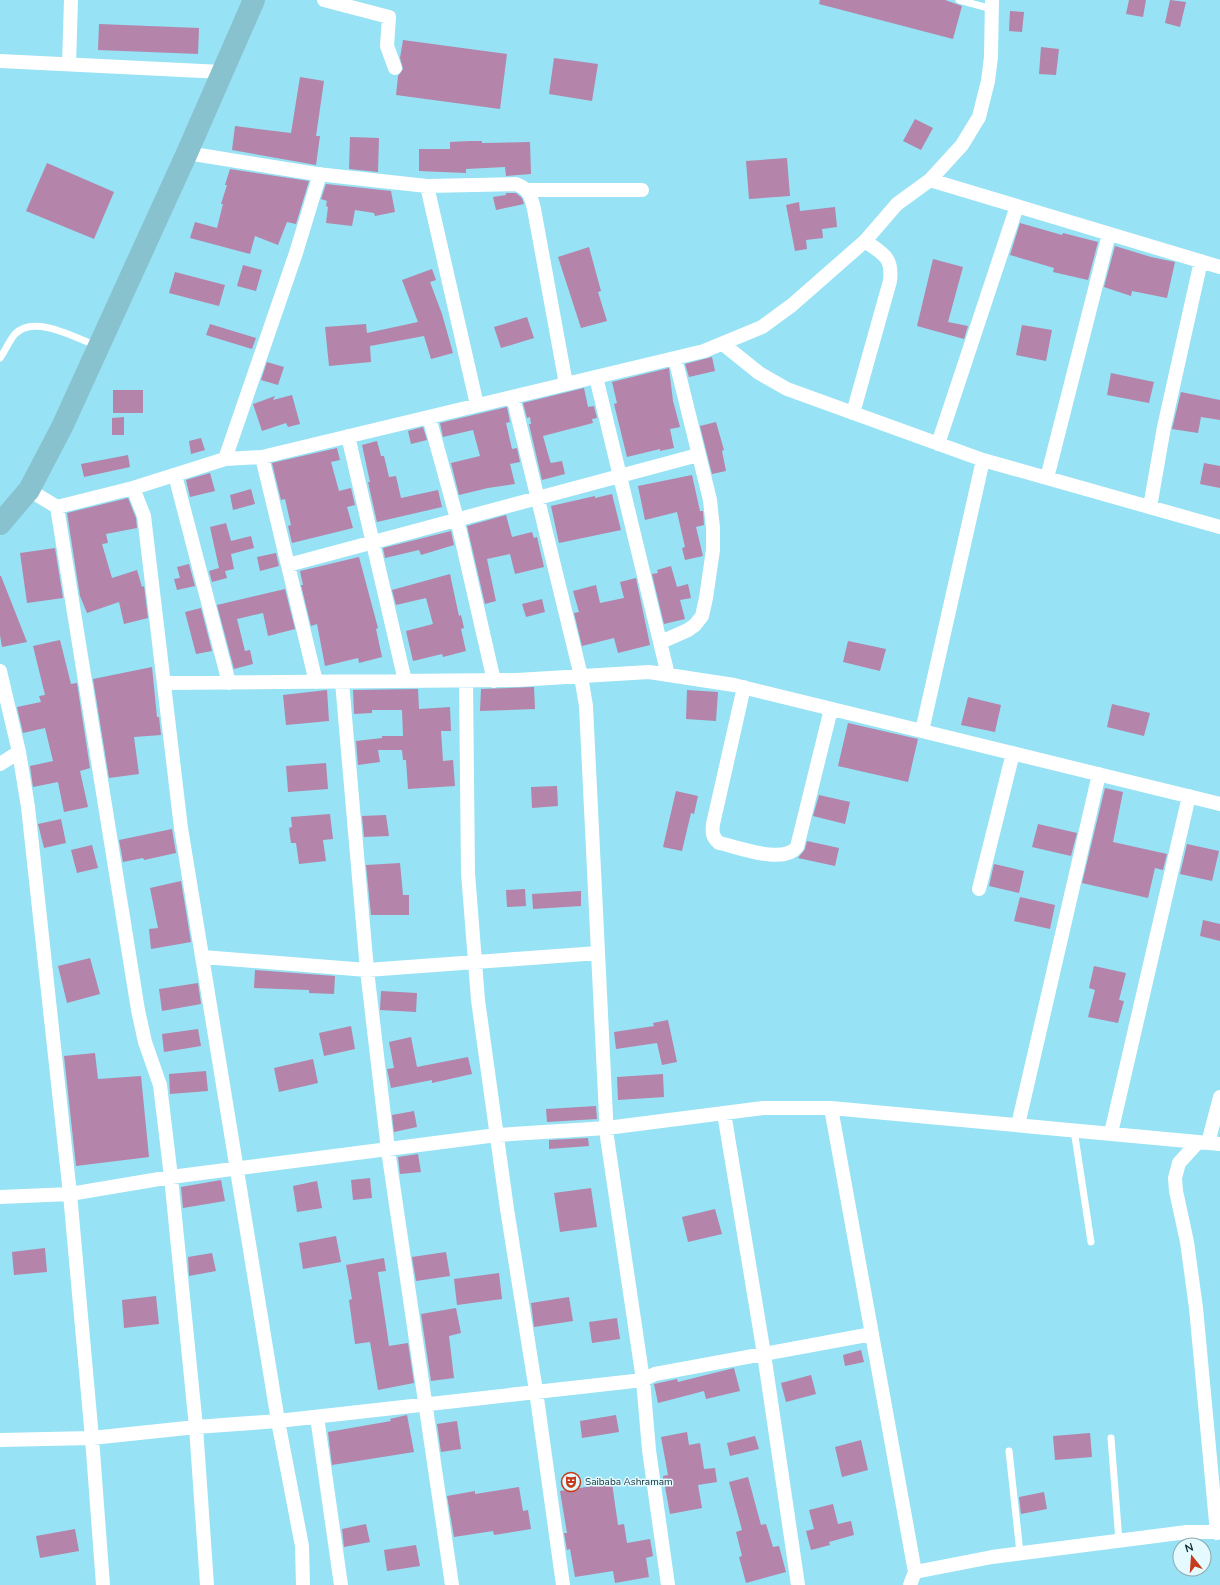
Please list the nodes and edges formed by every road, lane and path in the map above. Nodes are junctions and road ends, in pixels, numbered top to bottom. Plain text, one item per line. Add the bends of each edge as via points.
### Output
1 (71, 0) edge
2 (254, 0) edge
3 (324, 0) edge
4 (960, 0) edge
5 (992, 4) edge
6 (0, 61) edge
7 (69, 64) junction
8 (395, 68) dead end
9 (222, 72) junction
10 (187, 153) junction
11 (320, 174) junction
12 (930, 180) junction
13 (426, 186) junction
14 (528, 190) junction
15 (642, 190) dead end
16 (1017, 206) junction
17 (1109, 234) junction
18 (864, 241) junction
19 (1201, 261) junction
20 (1220, 267) edge
21 (723, 344) junction
22 (98, 347) junction
23 (0, 358) edge
24 (675, 358) junction
25 (596, 377) junction
26 (566, 384) junction
27 (513, 397) junction
28 (477, 405) junction
29 (853, 413) junction
30 (429, 417) junction
31 (348, 436) junction
32 (938, 444) junction
33 (698, 455) junction
34 (262, 457) junction
35 (225, 459) junction
36 (983, 460) junction
37 (175, 475) junction
38 (620, 476) junction
39 (1047, 478) junction
40 (133, 488) junction
41 (29, 490) junction
42 (537, 498) junction
43 (57, 507) junction
44 (1150, 507) junction
45 (2, 518) edge
46 (457, 519) junction
47 (1220, 527) edge
48 (372, 542) junction
49 (288, 564) junction
50 (660, 642) junction
51 (0, 671) edge
52 (668, 675) junction
53 (581, 676) junction
54 (405, 681) junction
55 (466, 681) junction
56 (494, 681) junction
57 (229, 682) junction
58 (316, 682) junction
59 (342, 682) junction
60 (164, 683) junction
61 (744, 687) junction
62 (831, 709) junction
63 (922, 731) junction
64 (19, 752) junction
65 (1012, 753) junction
66 (0, 764) edge
67 (1099, 774) junction
68 (1189, 796) junction
69 (1220, 804) edge
70 (978, 889) dead end
71 (598, 953) junction
72 (203, 958) junction
73 (475, 962) junction
74 (367, 970) junction
75 (1220, 1097) edge
76 (831, 1108) junction
77 (724, 1113) junction
78 (1018, 1125) junction
79 (607, 1128) junction
80 (1074, 1130) junction
81 (1111, 1133) junction
82 (497, 1135) junction
83 (1208, 1143) edge
84 (388, 1150) junction
85 (238, 1170) junction
86 (171, 1177) junction
87 (70, 1194) junction
88 (0, 1197) edge
89 (1091, 1242) dead end
90 (872, 1334) junction
91 (764, 1354) junction
92 (643, 1380) junction
93 (536, 1391) junction
94 (426, 1404) junction
95 (316, 1416) junction
96 (278, 1421) junction
97 (196, 1427) junction
98 (92, 1438) junction
99 (1111, 1438) dead end
100 (0, 1440) edge
101 (1009, 1451) dead end
102 (1218, 1532) edge
103 (1120, 1541) junction
104 (1020, 1553) junction
105 (912, 1578) edge
106 (103, 1585) edge
107 (207, 1585) edge
108 (303, 1585) edge
109 (341, 1585) edge
110 (452, 1585) edge
111 (563, 1585) edge
112 (668, 1585) edge
113 (798, 1585) edge

1 - 7 street
2 - 9 main road
3 - 8 street via 389,17 387,46
4 - 5 lane
5 - 12 street via 989,75 979,117 962,145
6 - 7 street
7 - 9 street
9 - 10 main road
10 - 11 street
10 - 22 main road
11 - 13 street
11 - 35 street via 296,253
12 - 16 street
12 - 18 street via 897,204
13 - 14 street via 516,184
13 - 28 street
14 - 15 street
14 - 26 street via 534,209
16 - 17 street
16 - 32 street
17 - 19 street
17 - 39 street
18 - 21 street via 792,305 762,327
18 - 29 street via 885,256 891,269 890,281
19 - 20 street
19 - 44 street via 1164,428
21 - 24 street
21 - 29 street via 759,373 788,388
22 - 23 lane via 43,326 34,326 15,334
22 - 41 main road via 62,427
24 - 25 street
24 - 33 street
25 - 26 street
25 - 38 street
26 - 27 street
27 - 28 street
27 - 42 street
28 - 30 street
29 - 32 street
30 - 31 street
30 - 46 street
31 - 34 street
31 - 48 street
32 - 36 street
33 - 38 street
33 - 50 street via 710,500 713,528 713,550 706,598 702,616 695,624 688,630
34 - 35 street
34 - 49 street
35 - 37 street
36 - 39 street
36 - 63 street
37 - 40 street
37 - 57 street
38 - 42 street
38 - 50 street
39 - 44 street
40 - 43 street
40 - 60 street via 144,516
41 - 43 street
41 - 45 main road
42 - 46 street
42 - 53 street
43 - 86 street via 138,1010 145,1042 160,1085
44 - 47 street
46 - 48 street
46 - 56 street
48 - 49 street
48 - 54 street
49 - 58 street
50 - 52 street
51 - 64 street
52 - 53 street via 649,672
52 - 61 street
53 - 56 street
53 - 71 street via 586,706
54 - 55 street
54 - 59 street
55 - 56 street
55 - 73 street via 468,873
57 - 58 street
57 - 60 street
58 - 59 street
59 - 74 street
60 - 72 street via 181,828
61 - 62 street
61 - 62 street via 713,824 712,833 719,843 776,856 790,853 797,847
62 - 63 street
63 - 65 street
64 - 66 street
64 - 87 street via 28,807
65 - 67 street
65 - 70 street
67 - 68 street
67 - 78 street
68 - 69 street
68 - 81 street
71 - 73 street
71 - 79 street
72 - 74 street
72 - 85 street
73 - 74 street
73 - 82 street
74 - 84 street
75 - 83 street
76 - 77 street via 763,1108
76 - 78 street
76 - 90 street
77 - 79 street
77 - 91 street
78 - 80 street
79 - 82 street
79 - 92 street
80 - 81 street
80 - 89 lane
81 - 83 street
82 - 84 street
82 - 93 street via 506,1209
83 - 102 street via 1179,1163 1175,1178 1196,1308
84 - 85 street
84 - 94 street
85 - 86 street
85 - 96 street
86 - 87 street
86 - 97 street
87 - 88 street
87 - 98 street
90 - 91 street
90 - 105 street
91 - 92 street via 655,1374
91 - 113 street
92 - 93 street
92 - 112 street via 649,1450
93 - 94 street
93 - 111 street
94 - 95 street
94 - 110 street
95 - 96 street
95 - 109 street
96 - 97 street
96 - 108 street via 302,1546
97 - 98 street
97 - 107 street
98 - 100 street
98 - 106 street
99 - 103 lane
101 - 104 lane
102 - 103 street via 1187,1532
103 - 104 street
104 - 105 street via 992,1557

